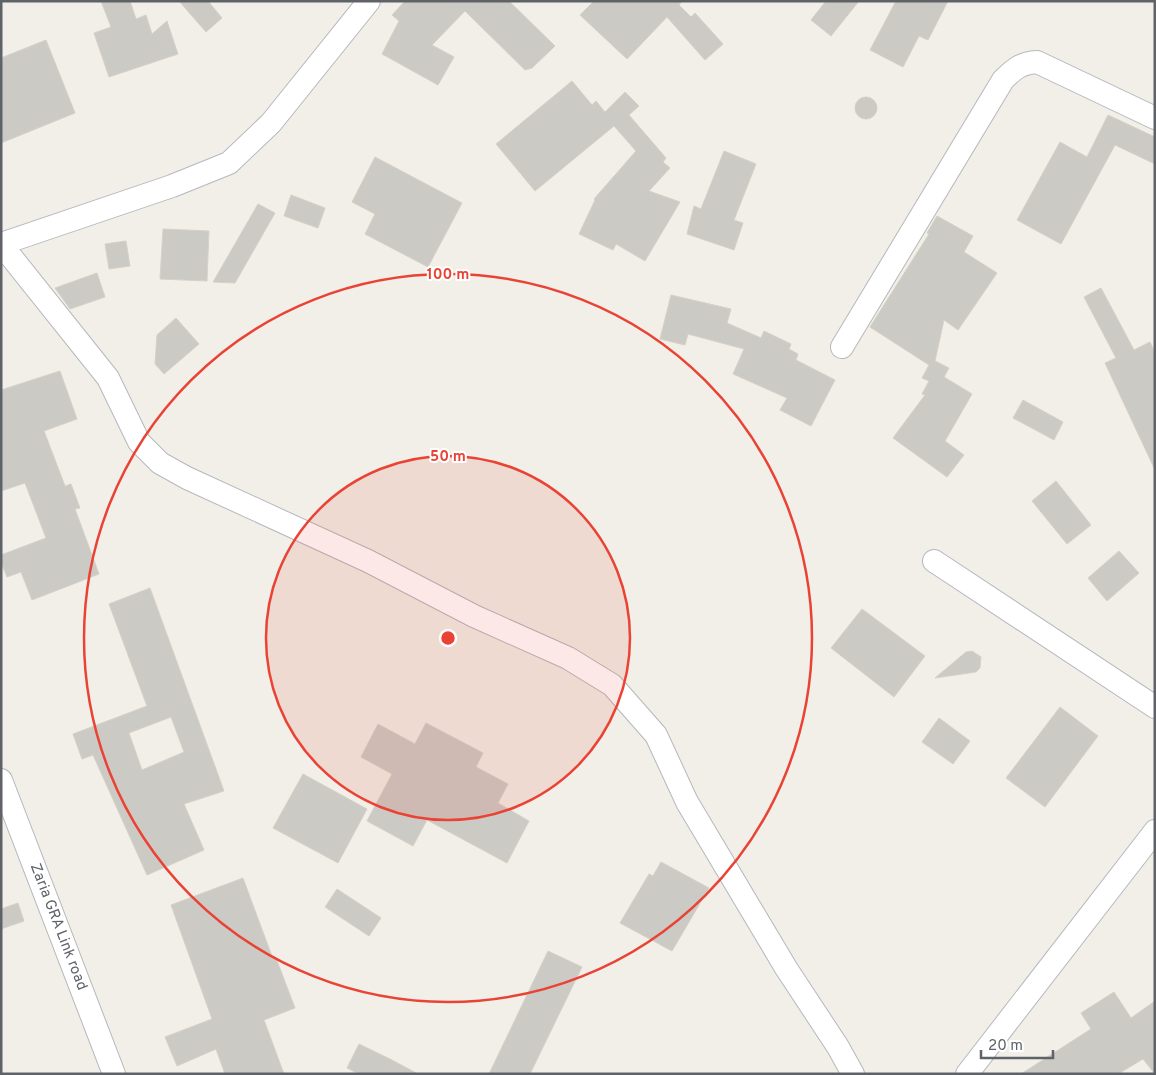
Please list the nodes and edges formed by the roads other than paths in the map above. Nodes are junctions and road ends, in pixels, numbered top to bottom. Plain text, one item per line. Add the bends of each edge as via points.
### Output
1 (369, 1) edge
2 (1155, 118) edge
3 (1, 244) edge
4 (842, 347) dead end
5 (934, 561) dead end
6 (1155, 707) edge
7 (1, 780) edge
8 (1155, 830) edge
9 (114, 1074) edge
10 (853, 1074) edge
11 (967, 1074) edge

1 - 3 street via 271,123 229,163 172,186
2 - 4 street via 1037,62 1015,67 1003,80
3 - 10 street via 108,378 139,442 160,463 474,616 568,658 612,685 656,735 687,802
5 - 6 street
7 - 9 street, Zaria GRA Link road
8 - 11 street

